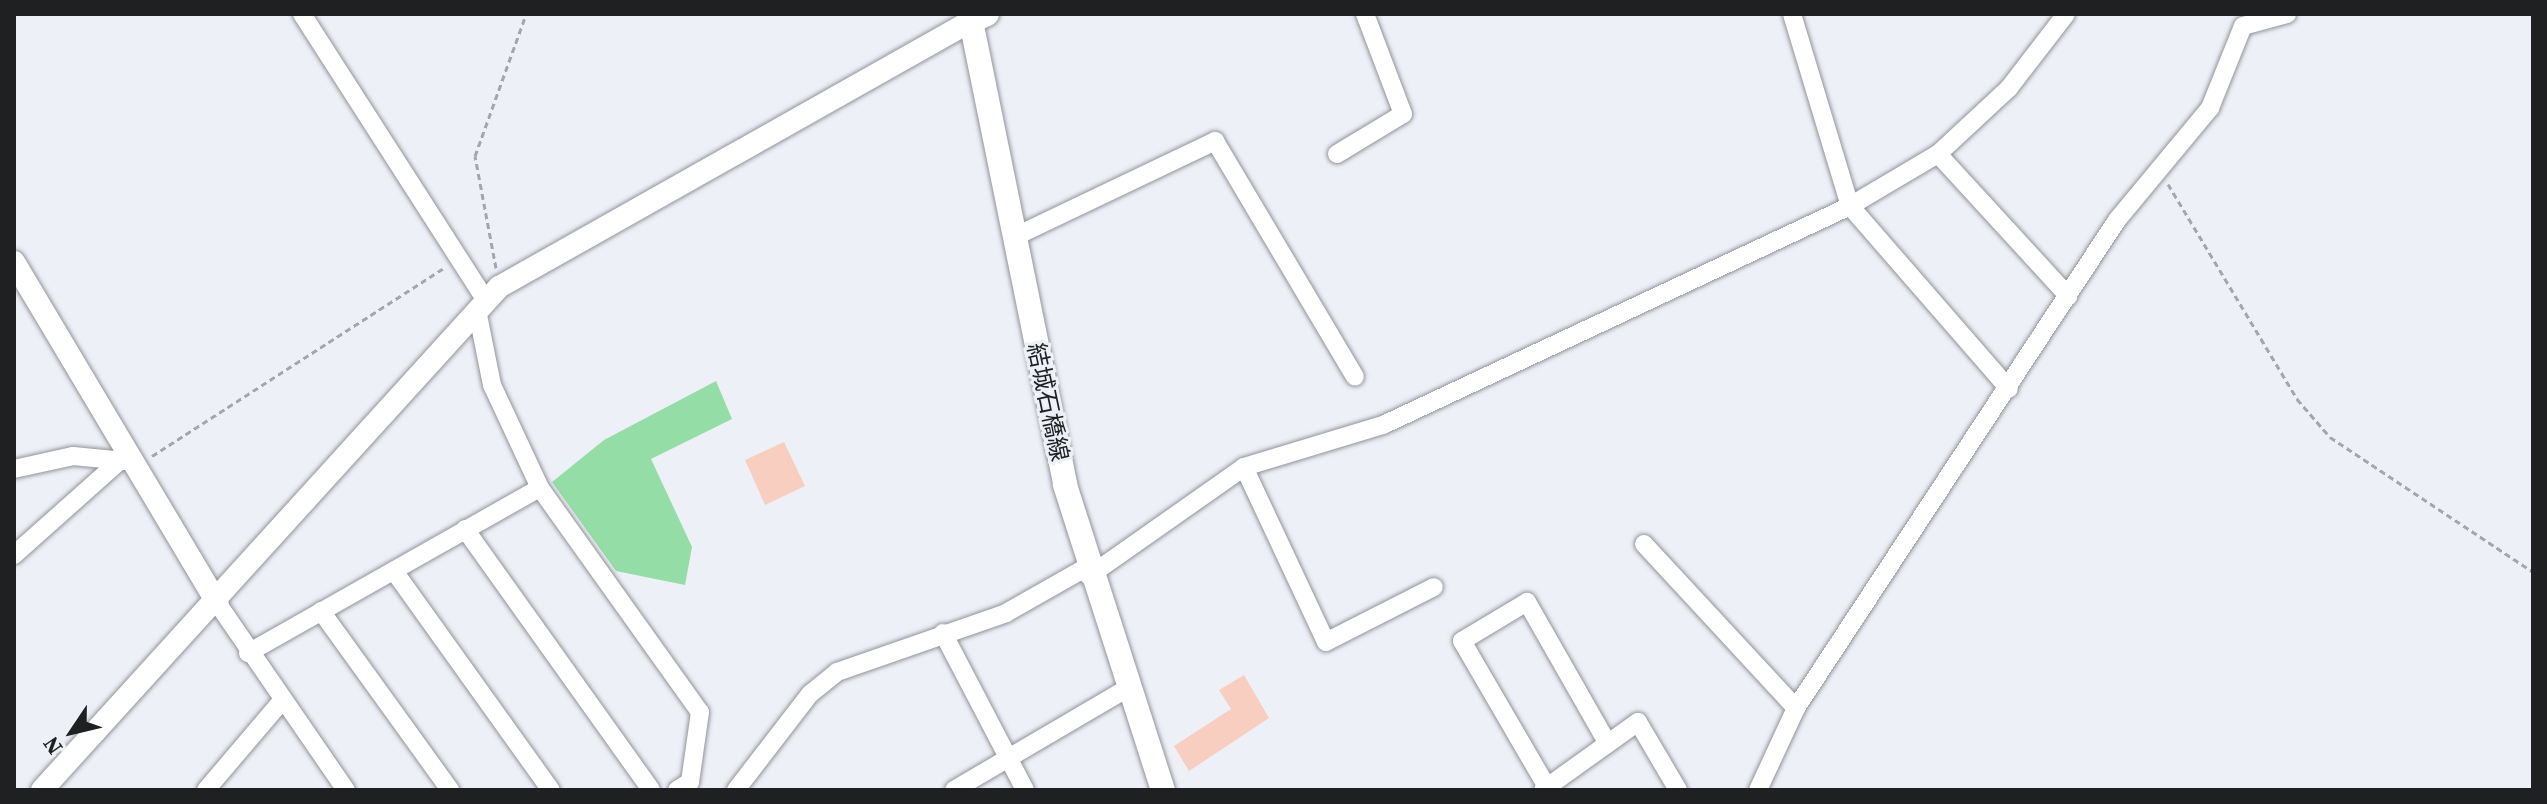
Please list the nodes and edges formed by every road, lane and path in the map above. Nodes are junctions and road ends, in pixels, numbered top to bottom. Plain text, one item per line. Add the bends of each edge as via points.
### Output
1 (302, 14) edge
2 (526, 14) edge
3 (1365, 14) edge
4 (1792, 14) edge
5 (2066, 14) edge
6 (2287, 14) edge
7 (976, 16) edge
8 (2235, 20) edge
9 (1337, 154) dead end
10 (1938, 154) junction
11 (2157, 166) junction
12 (1850, 206) junction
13 (1014, 237) junction
14 (459, 258) junction
15 (14, 262) edge
16 (2068, 296) junction
17 (488, 301) junction
18 (1355, 377) dead end
19 (2009, 389) junction
20 (130, 462) junction
21 (1244, 467) junction
22 (14, 469) edge
23 (540, 488) junction
24 (465, 529) junction
25 (1644, 544) dead end
26 (14, 555) edge
27 (394, 571) junction
28 (1088, 571) junction
29 (2533, 572) edge
30 (1434, 587) dead end
31 (218, 604) junction
32 (321, 611) junction
33 (943, 633) junction
34 (248, 653) junction
35 (1126, 689) junction
36 (281, 702) junction
37 (1796, 708) junction
38 (1608, 744) junction
39 (1007, 756) junction
40 (1568, 783) edge
41 (688, 787) edge
42 (1545, 789) edge
43 (42, 790) edge
44 (206, 790) edge
45 (346, 790) edge
46 (450, 790) edge
47 (551, 790) edge
48 (651, 790) edge
49 (736, 790) edge
50 (954, 790) edge
51 (1025, 790) edge
52 (1163, 790) edge
53 (1678, 790) edge
54 (1758, 790) edge

1 - 14 street
2 - 17 path via 475,156
3 - 9 street via 1403,114
4 - 12 street
5 - 10 street via 2009,88
6 - 8 street
7 - 13 main road, 結城石橋線
7 - 17 street
8 - 11 street via 2210,108
10 - 12 street
10 - 16 street
11 - 16 street
11 - 29 path via 2297,399 2330,437
12 - 19 street
12 - 21 street via 1383,425
13 - 18 street via 1215,141
13 - 28 main road, 結城石橋線
14 - 17 street
14 - 20 path
15 - 20 street
16 - 19 street
17 - 23 street via 492,385
17 - 31 street
19 - 37 street
20 - 22 street via 73,456
20 - 26 street
20 - 31 street
21 - 28 street
21 - 30 street via 1326,642
23 - 24 street
23 - 41 street via 700,712
24 - 27 street
24 - 48 street
25 - 37 street
27 - 32 street
27 - 47 street
28 - 33 street via 1006,613
28 - 35 main road, 結城石橋線
31 - 34 street
31 - 43 street
32 - 34 street
32 - 46 street
33 - 39 street
33 - 49 street via 852,664 822,683
34 - 36 street
35 - 39 street
35 - 52 main road, 結城石橋線
36 - 44 street
36 - 45 street
37 - 54 street
38 - 40 street
38 - 42 street via 1527,602 1462,641
38 - 53 street via 1638,722
39 - 50 street
39 - 51 street
40 - 42 street

